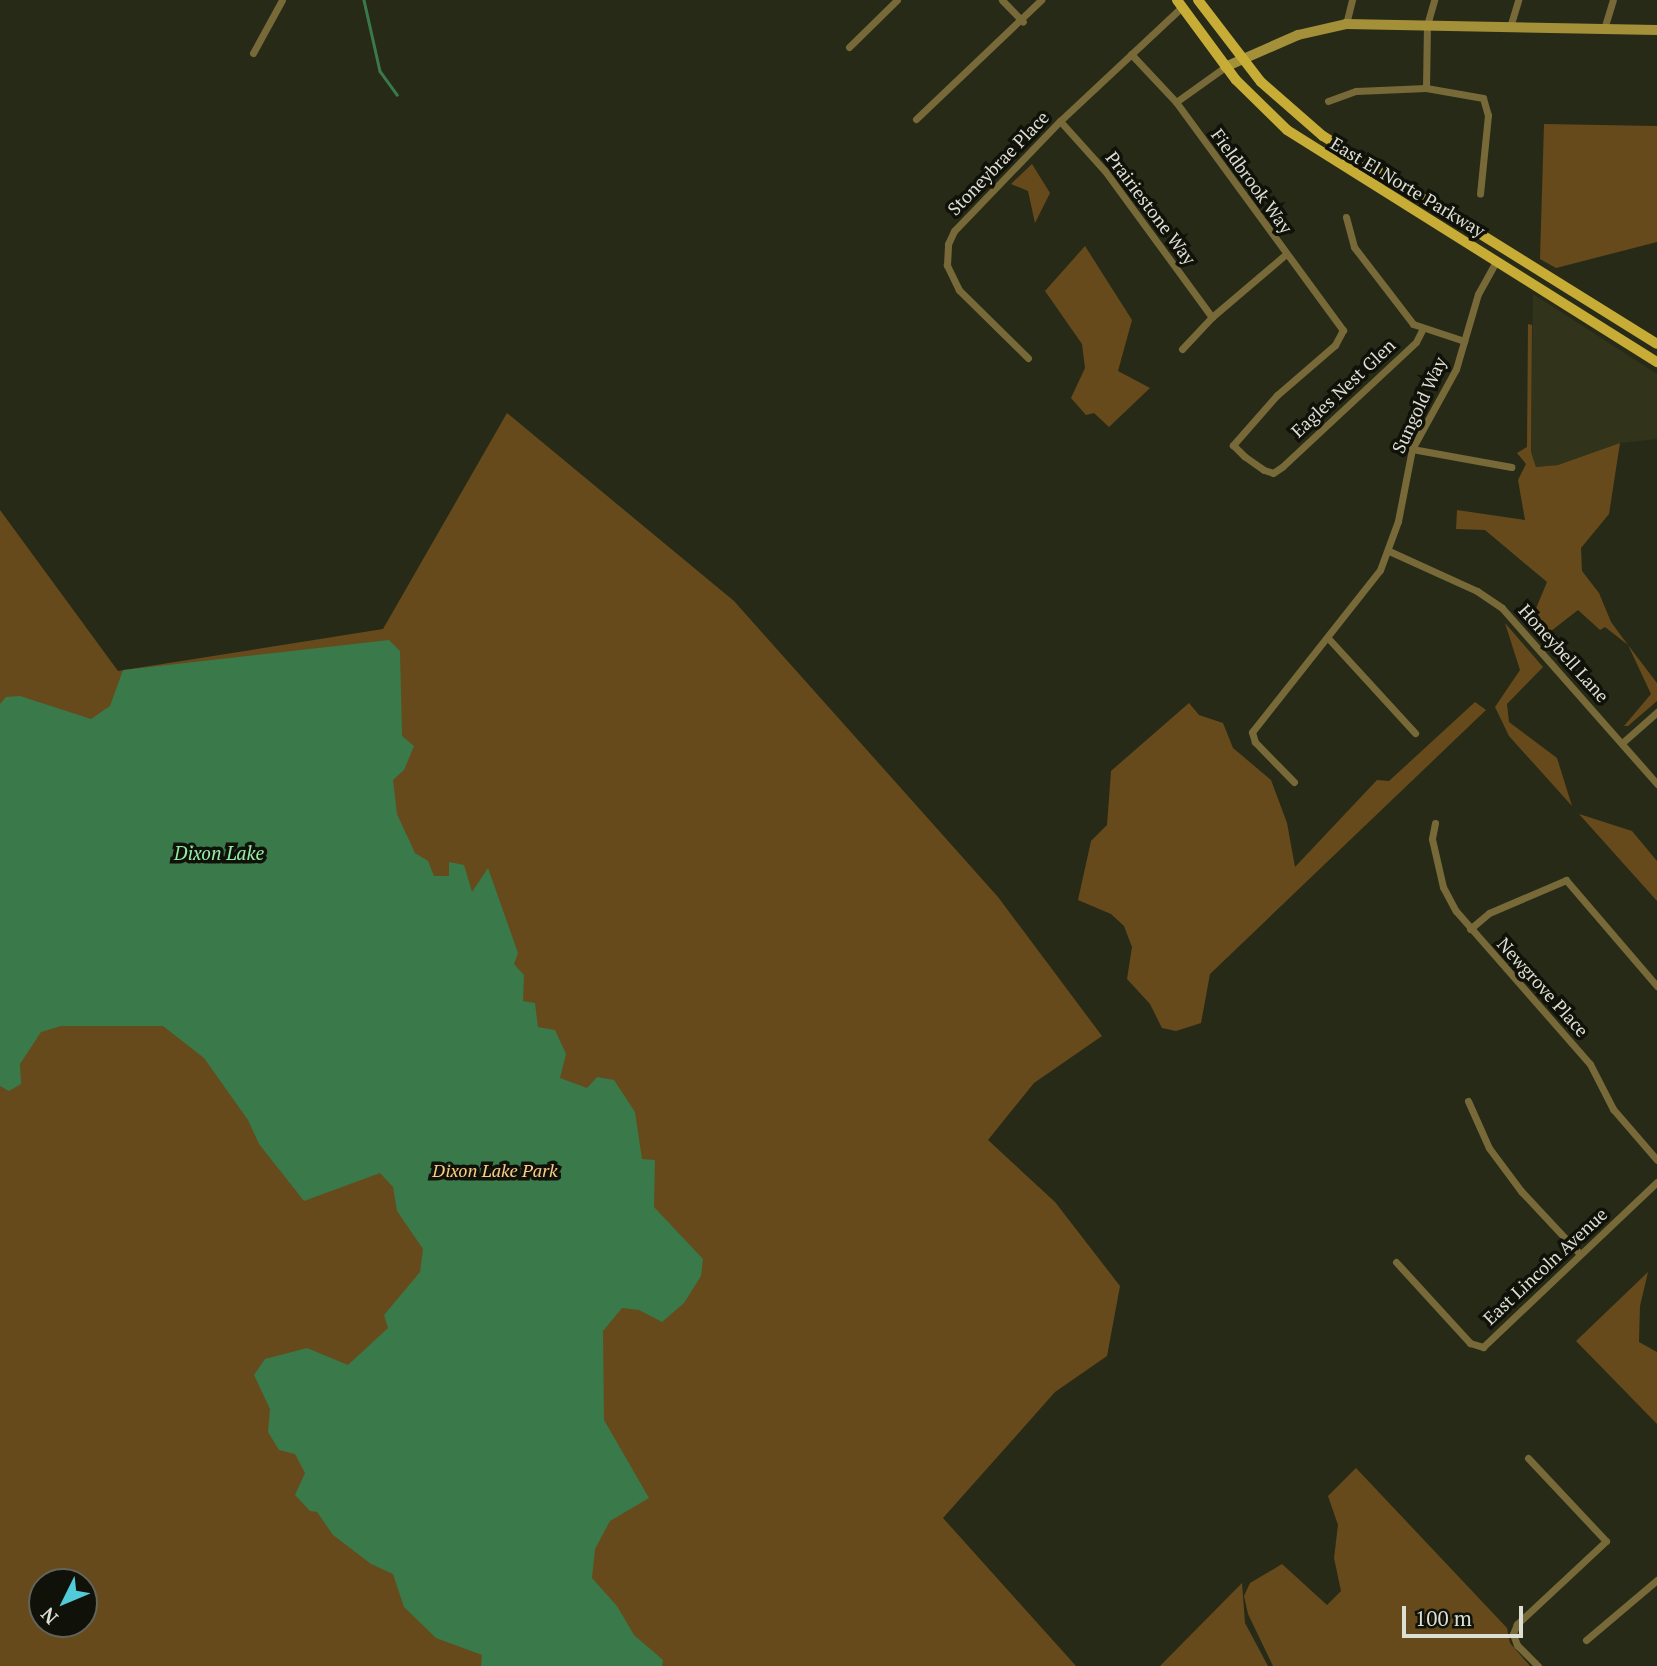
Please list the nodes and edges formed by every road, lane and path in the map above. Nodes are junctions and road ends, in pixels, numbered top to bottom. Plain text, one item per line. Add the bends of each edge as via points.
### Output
1 (282, 0) edge
2 (897, 0) edge
3 (1002, 0) edge
4 (1041, 0) edge
5 (1199, 0) edge
6 (1352, 0) edge
7 (1434, 0) edge
8 (1518, 0) edge
9 (1614, 0) edge
10 (1179, 4) edge
11 (1023, 22) junction
12 (1346, 24) junction
13 (1427, 25) junction
14 (1510, 27) junction
15 (1604, 29) junction
16 (1657, 30) edge
17 (849, 47) dead end
18 (253, 53) dead end
19 (1132, 54) junction
20 (1242, 59) junction
21 (1225, 67) junction
22 (1426, 88) junction
23 (1328, 101) dead end
24 (1176, 102) junction
25 (916, 119) dead end
26 (1060, 121) junction
27 (1480, 194) dead end
28 (1346, 217) dead end
29 (1286, 254) junction
30 (1496, 261) junction
31 (1212, 317) junction
32 (1422, 330) junction
33 (1464, 341) junction
34 (1657, 345) edge
35 (1182, 349) dead end
36 (1028, 358) dead end
37 (1657, 362) edge
38 (1278, 395) joint
39 (1412, 449) junction
40 (1511, 467) dead end
41 (1389, 551) junction
42 (1328, 639) junction
43 (1657, 712) edge
44 (1415, 733) dead end
45 (1622, 743) junction
46 (1294, 782) dead end
47 (1657, 784) edge
48 (1435, 823) dead end
49 (1470, 929) junction
50 (1657, 986) edge
51 (1468, 1101) dead end
52 (1657, 1160) edge
53 (1657, 1182) edge
54 (1580, 1254) junction
55 (1396, 1262) dead end
56 (1528, 1458) dead end
57 (1657, 1580) edge
58 (1586, 1640) dead end
59 (1538, 1666) edge

1 - 18 street
2 - 17 street
3 - 11 street
4 - 11 street
5 - 20 main road, East El Norte Parkway
6 - 12 street
7 - 13 street
8 - 14 street
9 - 15 street
10 - 19 street, Stoneybrae Place
10 - 21 main road, East El Norte Parkway
11 - 25 street
12 - 13 main road
12 - 20 main road via 1298,35
13 - 14 main road
13 - 22 street
14 - 15 main road
15 - 16 main road
19 - 24 street, Fieldbrook Way
19 - 26 street, Stoneybrae Place
20 - 21 main road
20 - 34 main road, East El Norte Parkway via 1287,107 1323,136
21 - 24 street
21 - 30 main road, East El Norte Parkway via 1260,107 1321,156
22 - 23 street via 1356,91
22 - 27 street via 1483,97 1488,115
24 - 29 street, Fieldbrook Way
26 - 31 street, Prairiestone Way via 1105,171
26 - 36 street, Stoneybrae Place via 954,231 948,244 947,265 959,290
28 - 32 street via 1354,247 1404,314
29 - 31 street
29 - 38 street, Fieldbrook Way via 1343,330 1335,345
30 - 33 street, Sungold Way via 1478,295
30 - 37 main road, East El Norte Parkway
31 - 35 street
32 - 33 street
32 - 38 street, Eagles Nest Glen via 1416,342 1273,473 1233,445
33 - 39 street, Sungold Way via 1448,385
39 - 40 street
39 - 41 street, Sungold Way
41 - 42 street, Sungold Way via 1369,586
41 - 45 street, Honeybell Lane via 1502,607
42 - 44 street
42 - 46 street, Sungold Way via 1252,732 1255,742
43 - 45 street
45 - 47 street, Honeybell Lane
48 - 49 street, Newgrove Place via 1433,839 1443,887
49 - 50 street via 1489,913 1566,880
49 - 52 street, Newgrove Place via 1590,1064 1613,1109
51 - 54 street via 1489,1148 1521,1191
53 - 54 street, East Lincoln Avenue
54 - 55 street, East Lincoln Avenue via 1483,1347 1470,1343
56 - 59 street via 1605,1541 1517,1624 1513,1634 1517,1645
57 - 58 street

